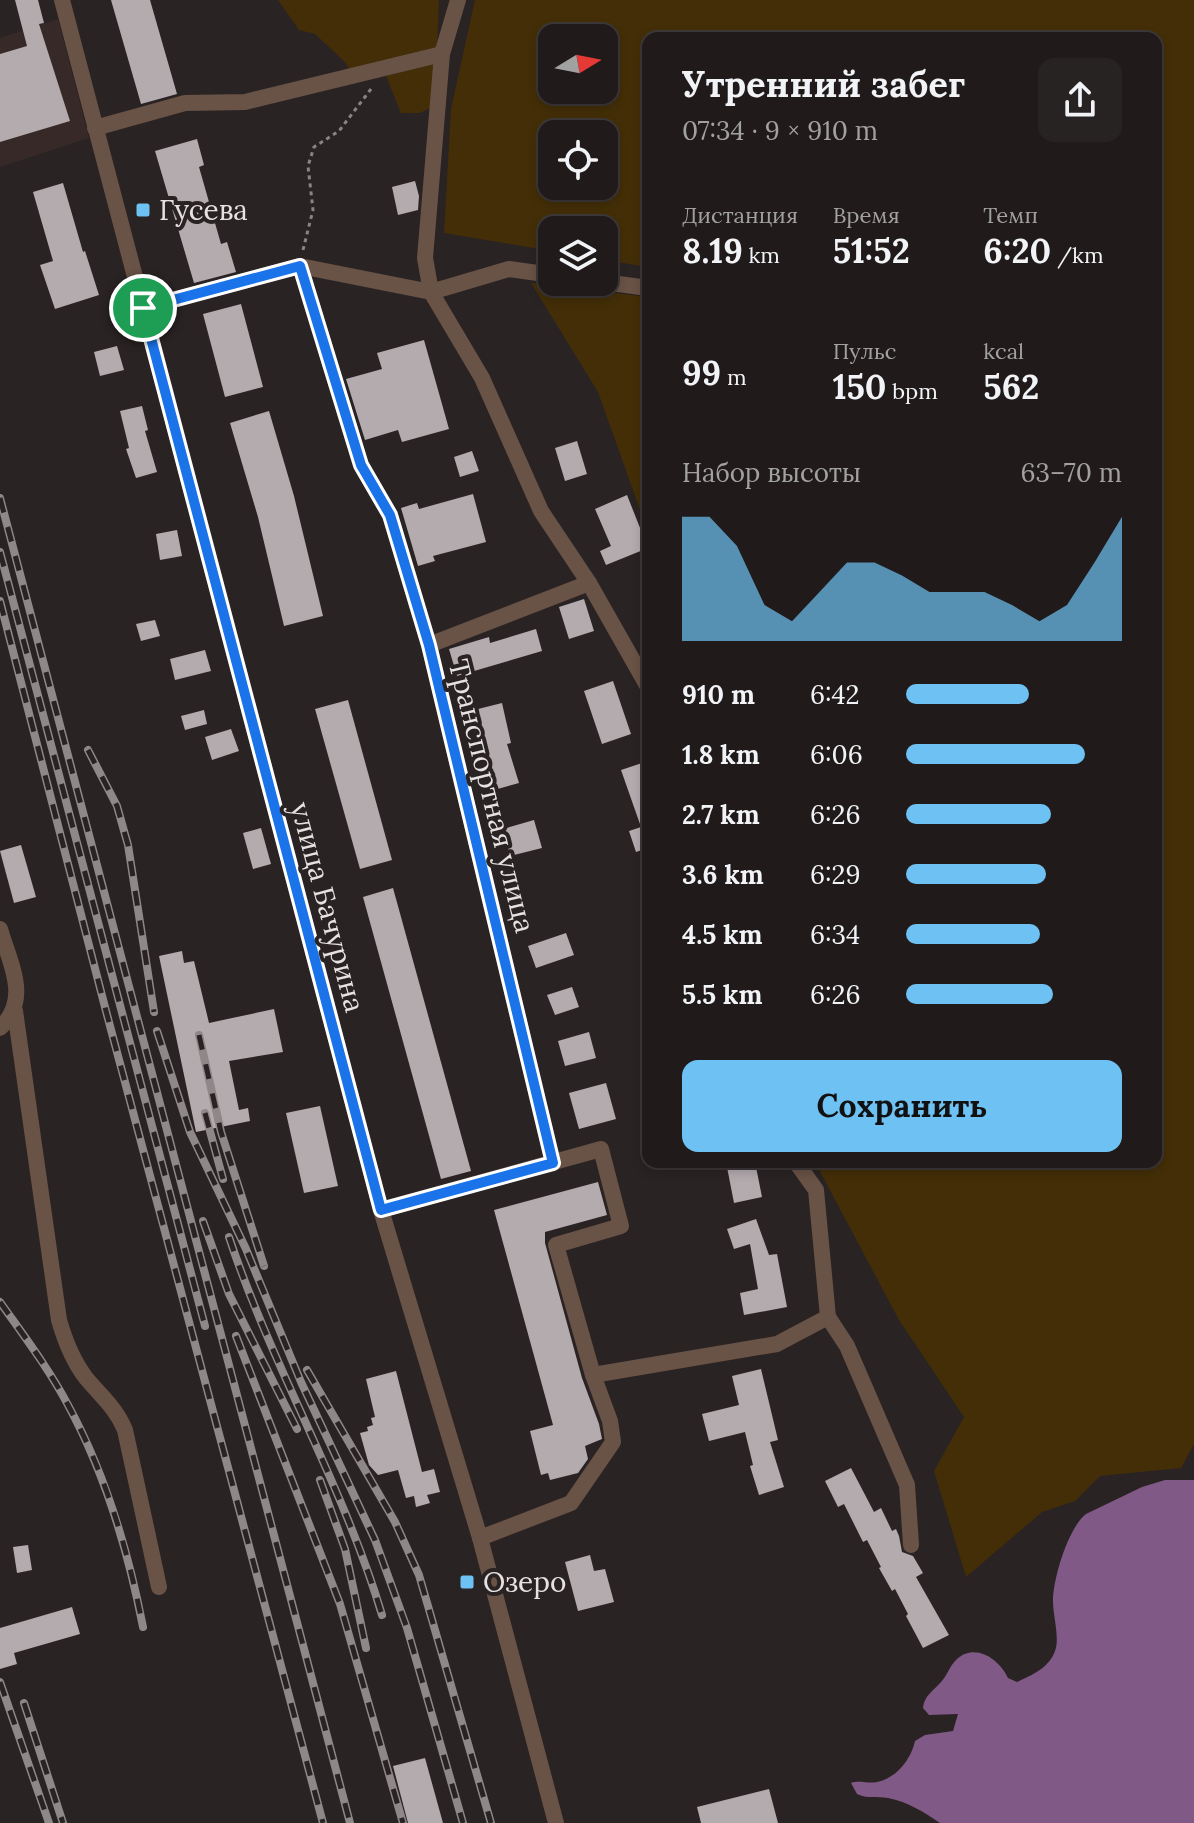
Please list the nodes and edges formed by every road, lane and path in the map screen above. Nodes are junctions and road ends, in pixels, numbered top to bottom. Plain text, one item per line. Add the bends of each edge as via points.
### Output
1 (62, 0) edge
2 (458, 0) edge
3 (442, 54) junction
4 (376, 82) dead end
5 (95, 128) junction
6 (300, 266) junction
7 (538, 273) edge
8 (618, 284) edge
9 (642, 287) edge
10 (431, 292) junction
11 (143, 308) junction
12 (589, 583) junction
13 (429, 645) junction
14 (642, 676) edge
15 (0, 929) edge
16 (15, 1011) junction
17 (0, 1028) edge
18 (0, 1035) edge
19 (20, 1045) junction
20 (553, 1163) junction
21 (800, 1168) edge
22 (381, 1210) junction
23 (828, 1317) junction
24 (593, 1375) junction
25 (480, 1538) junction
26 (911, 1545) dead end
27 (159, 1587) dead end
28 (556, 1823) edge

1 - 5 street, улица Бачурина
2 - 3 street
3 - 5 street via 245,102 185,103
3 - 10 street via 425,258
4 - 6 path via 339,131 314,147 308,166 313,210
5 - 11 street, улица Бачурина
6 - 10 street
6 - 11 street
6 - 13 street, Транспортная улица via 361,465 390,515
7 - 10 street via 509,269
8 - 9 street
10 - 12 street via 482,378 541,511
11 - 22 street, улица Бачурина
12 - 13 street
12 - 14 street
13 - 20 street, Транспортная улица
15 - 16 street via 16,985
16 - 17 street
16 - 19 street
18 - 19 street
19 - 27 street via 59,1320 74,1361 114,1408 125,1430
20 - 22 street
20 - 24 street via 601,1149 621,1226 556,1245
21 - 23 street via 816,1190
22 - 25 street, улица Бачурина
23 - 24 street via 777,1344
23 - 26 street via 847,1346 907,1485
24 - 25 street via 613,1442 571,1503
25 - 28 street, улица Бачурина

